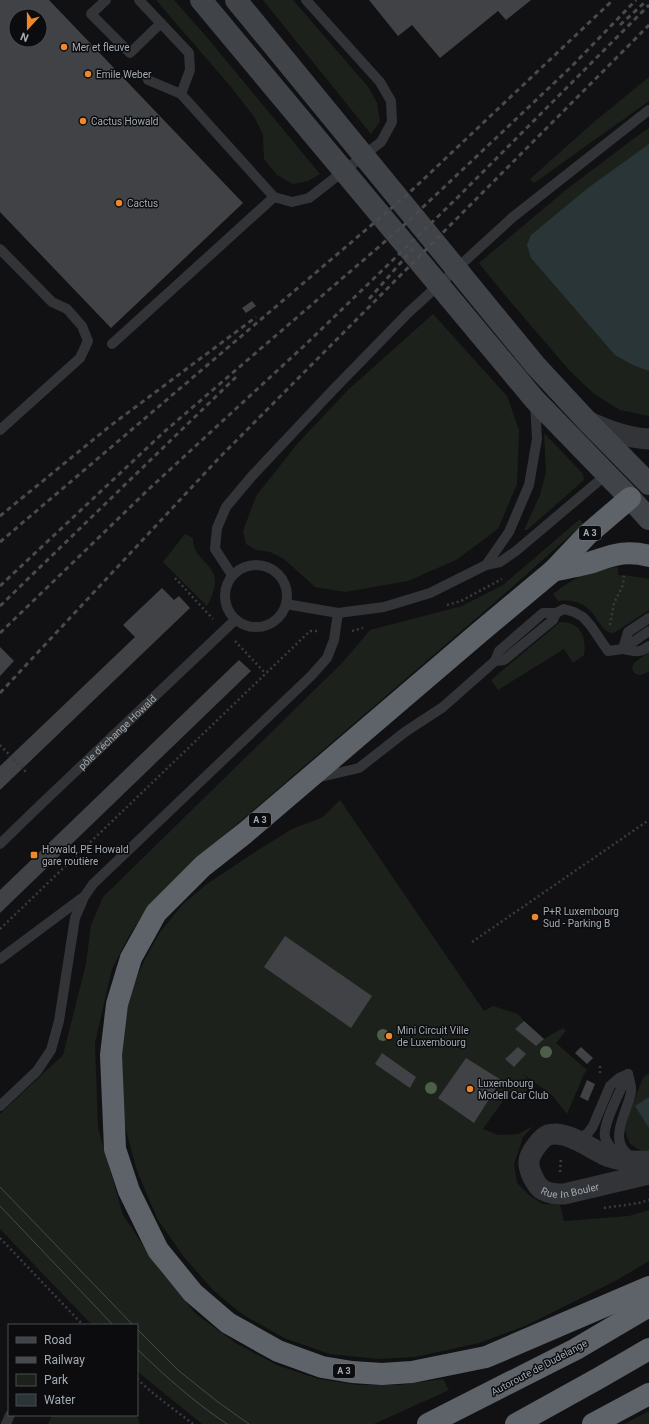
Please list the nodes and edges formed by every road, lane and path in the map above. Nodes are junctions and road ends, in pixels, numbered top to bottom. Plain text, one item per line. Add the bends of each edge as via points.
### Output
1 (106, 0) edge
2 (138, 0) edge
3 (201, 0) edge
4 (236, 0) edge
5 (306, 0) edge
6 (161, 23) junction
7 (148, 80) dead end
8 (181, 94) junction
9 (649, 111) edge
10 (274, 196) junction
11 (0, 249) edge
12 (112, 344) dead end
13 (535, 400) junction
14 (587, 421) junction
15 (0, 430) edge
16 (649, 439) edge
17 (607, 474) junction
18 (649, 484) edge
19 (640, 495) edge
20 (649, 519) edge
21 (649, 556) edge
22 (486, 565) junction
23 (625, 569) dead end
24 (552, 571) junction
25 (232, 576) junction
26 (286, 604) junction
27 (338, 613) junction
28 (649, 618) edge
29 (235, 620) junction
30 (310, 631) dead end
31 (649, 631) edge
32 (649, 646) edge
33 (623, 649) junction
34 (608, 651) junction
35 (0, 745) edge
36 (26, 772) dead end
37 (306, 781) junction
38 (649, 820) edge
39 (0, 844) edge
40 (84, 897) junction
41 (0, 929) edge
42 (472, 942) dead end
43 (0, 959) edge
44 (628, 1074) junction
45 (0, 1106) edge
46 (576, 1140) junction
47 (646, 1166) edge
48 (0, 1238) edge
49 (649, 1287) edge
50 (649, 1306) edge
51 (82, 1324) edge
52 (649, 1349) edge
53 (138, 1380) edge
54 (649, 1394) edge
55 (193, 1424) edge
56 (428, 1424) edge
57 (516, 1424) edge
58 (593, 1424) edge

1 - 6 lane via 91,14 130,53
2 - 6 lane
3 - 13 main road
4 - 14 main road via 536,366
5 - 10 lane via 380,82 391,100 392,122 381,142 308,198 292,202
6 - 8 lane via 189,53 190,70
7 - 8 lane
8 - 10 lane
9 - 25 lane via 513,217 408,313 252,476 226,507 218,528 215,549
10 - 12 lane
11 - 15 lane via 52,302 67,309 82,326 88,341 80,358
13 - 17 main road
13 - 22 lane via 537,439 529,485 509,532
14 - 16 street via 620,434
14 - 18 main road
17 - 19 main road
17 - 22 lane via 516,551 500,562
19 - 20 main road
19 - 24 highway, A 3 via 588,534
21 - 24 highway, A 3 via 628,553 612,555
22 - 27 lane via 430,592 384,607
23 - 34 path via 623,585 614,603
24 - 37 highway, A 3
25 - 26 lane via 252,566 261,566 277,573 288,596
25 - 29 lane via 227,583 224,598 229,613
26 - 27 lane
26 - 29 lane via 277,619 268,625 250,627
27 - 40 lane via 334,640 327,658 311,676 93,884
28 - 33 lane via 628,632
29 - 39 lane, pôle d'échange Howald
30 - 41 path
31 - 33 lane
32 - 33 lane via 636,652
33 - 34 lane
34 - 37 lane via 583,617 564,609 556,613 553,620 504,660 496,661 443,707 404,732 359,768
35 - 36 path
37 - 49 highway, A 3 via 203,866 156,913 131,958 117,1004 111,1055 115,1149 129,1191 158,1250 193,1293 228,1323 278,1351 322,1366 352,1372 412,1372 486,1357
38 - 42 path
40 - 43 lane
40 - 45 lane via 75,918 59,1021 51,1050 37,1070
44 - 46 lane via 610,1086 588,1134
44 - 47 lane via 632,1090 618,1141 630,1156
44 - 47 lane via 605,1127 605,1138 611,1148 620,1155
46 - 47 street, Rue In Bouler via 607,1156
46 - 47 street, Rue In Bouler via 567,1136 549,1135 543,1138 531,1154 528,1164 542,1190 551,1194 564,1194
48 - 51 path
50 - 56 highway, Autoroute de Dudelange via 576,1349
52 - 57 highway
53 - 55 path
54 - 58 highway

